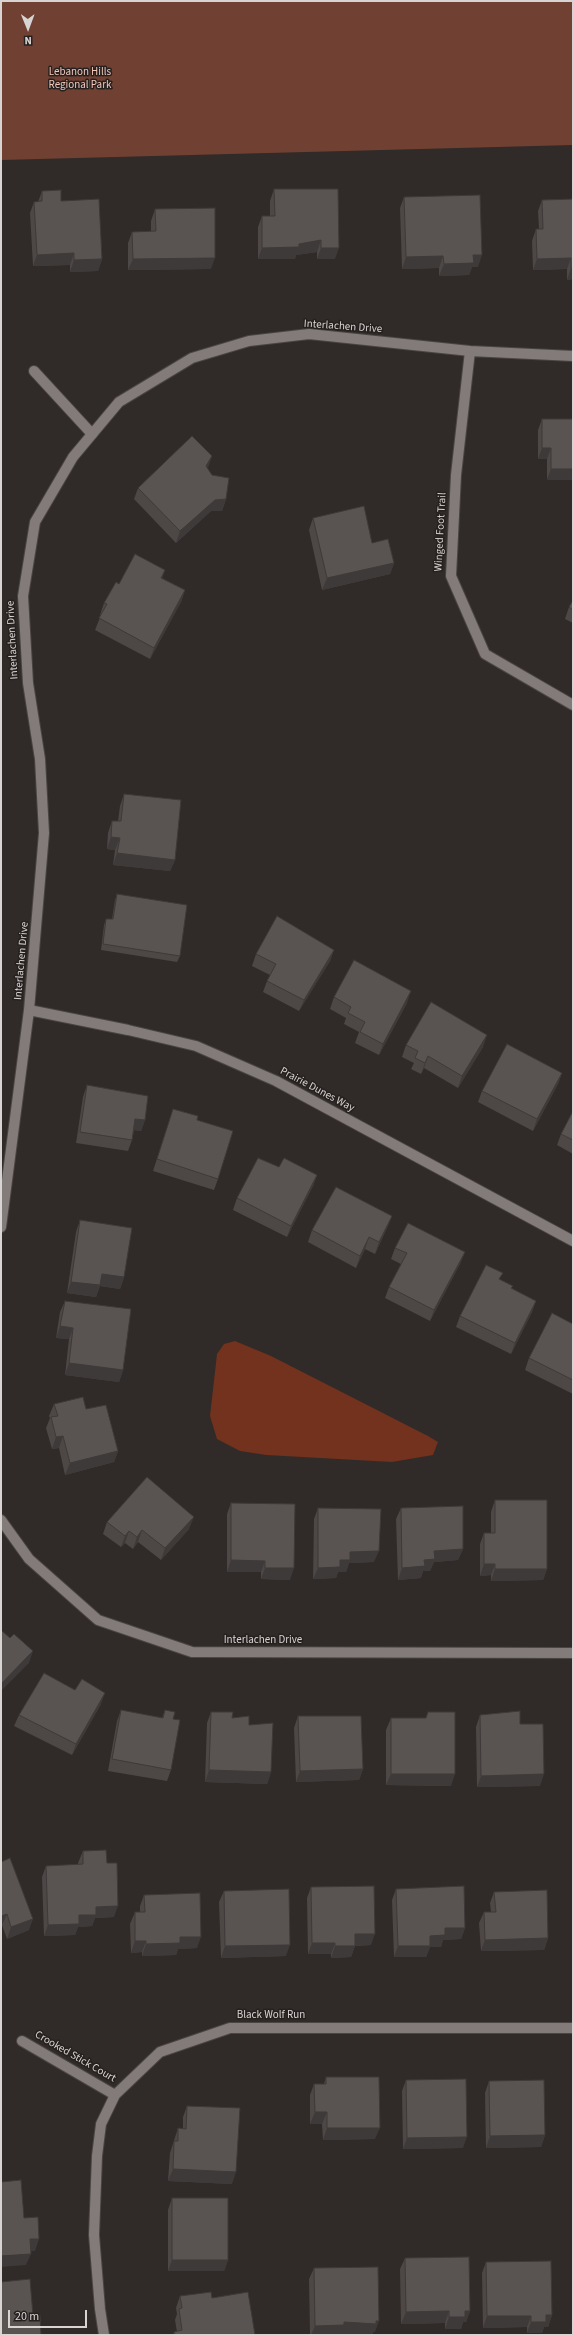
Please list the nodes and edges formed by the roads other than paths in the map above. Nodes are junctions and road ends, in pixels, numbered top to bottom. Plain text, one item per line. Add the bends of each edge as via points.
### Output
1 (470, 350) junction
2 (573, 356) edge
3 (34, 371) dead end
4 (92, 434) junction
5 (573, 705) edge
6 (30, 1010) junction
7 (1, 1227) edge
8 (573, 1241) edge
9 (1, 1520) edge
10 (573, 1653) edge
11 (573, 2028) edge
12 (22, 2041) dead end
13 (115, 2095) junction
14 (104, 2335) edge

1 - 2 street, Interlachen Drive
1 - 4 street, Interlachen Drive via 309,334 249,341 192,358 120,402
1 - 5 street, Winged Foot Trail via 456,475 451,576 485,654
3 - 4 street
4 - 6 street, Interlachen Drive via 73,457 35,522 23,596 28,683 40,759 44,833
6 - 7 street, Interlachen Drive
6 - 8 street, Prairie Dunes Way via 128,1030 203,1049 276,1081
9 - 10 street, Interlachen Drive via 29,1559 98,1620 192,1652
11 - 13 street, Black Wolf Run via 230,2028 160,2052
12 - 13 street, Crooked Stick Court
13 - 14 street, Black Wolf Run via 101,2124 97,2156 94,2235

